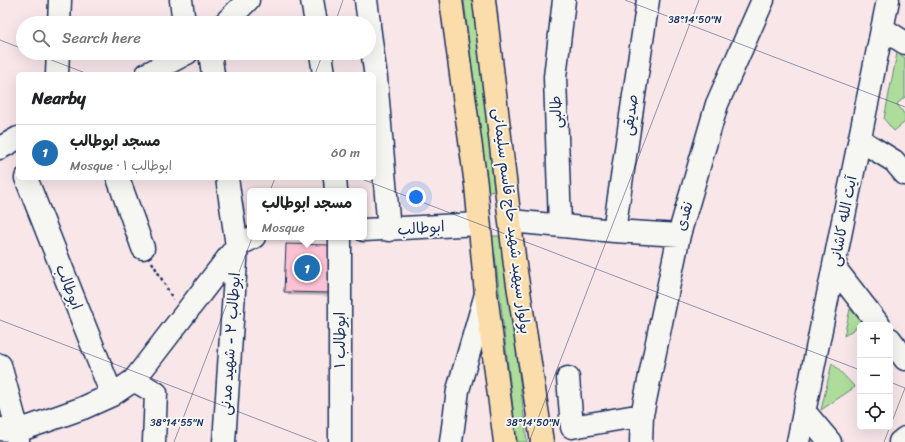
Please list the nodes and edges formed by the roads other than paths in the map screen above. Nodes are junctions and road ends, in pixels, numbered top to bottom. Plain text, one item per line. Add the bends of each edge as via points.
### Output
1 (60, 0) edge
2 (181, 0) edge
3 (248, 0) edge
4 (312, 0) edge
5 (366, 0) edge
6 (451, 0) edge
7 (484, 0) edge
8 (564, 0) edge
9 (648, 0) edge
10 (763, 0) edge
11 (888, 0) edge
12 (59, 16) edge
13 (183, 16) edge
14 (232, 16) edge
15 (315, 16) edge
16 (368, 16) edge
17 (882, 28) junction
18 (905, 43) edge
19 (58, 60) edge
20 (174, 60) edge
21 (211, 60) edge
22 (322, 60) edge
23 (374, 60) edge
24 (57, 72) edge
25 (151, 72) edge
26 (213, 72) edge
27 (324, 72) edge
28 (375, 72) edge
29 (376, 78) edge
30 (860, 140) junction
31 (905, 174) edge
32 (27, 180) edge
33 (119, 180) edge
34 (228, 180) edge
35 (511, 221) junction
36 (479, 224) junction
37 (560, 225) junction
38 (367, 230) edge
39 (389, 230) junction
40 (614, 231) junction
41 (679, 235) junction
42 (340, 240) edge
43 (246, 242) edge
44 (143, 248) road end
45 (834, 267) junction
46 (486, 294) junction
47 (877, 322) edge
48 (893, 343) edge
49 (905, 359) edge
50 (0, 365) edge
51 (568, 378) dead end
52 (134, 380) junction
53 (112, 395) junction
54 (804, 411) junction
55 (642, 415) junction
56 (12, 434) edge
57 (905, 438) edge
58 (154, 442) edge
59 (224, 442) edge
60 (340, 442) edge
61 (451, 442) edge
62 (505, 442) edge
63 (542, 442) edge
64 (641, 442) edge
65 (798, 442) edge
66 (830, 442) edge
67 (900, 442) edge

1 - 12 street
2 - 13 street
3 - 14 street
4 - 15 street
5 - 16 street
6 - 36 main road
7 - 35 main road, بولوار سپهبد شهید حاج قاسم سلیمانی
8 - 37 street, طالبی via 555,77
9 - 40 street, صدیقی
10 - 41 street, نقدی via 717,104
11 - 17 street, آیت الله کاشانی
17 - 18 street
17 - 30 street, آیت الله کاشانی
19 - 24 street
20 - 25 street
21 - 26 street
22 - 27 street
23 - 28 street
29 - 39 street
30 - 31 street via 894,161
30 - 45 street, آیت الله کاشانی
32 - 53 street, ابوطالب
33 - 44 street
34 - 43 street, ابوطالب ۲ - شهید مدنی
35 - 36 main road
35 - 37 street
35 - 63 main road, بولوار سپهبد شهید حاج قاسم سلیمانی via 515,265
36 - 39 street, ابوطالب
36 - 46 main road
37 - 40 street
38 - 39 street, ابوطالب
40 - 41 street
41 - 55 street, نقدی
42 - 60 street, ابوطالب ۱
43 - 52 street via 183,315
43 - 59 street, ابوطالب ۲ - شهید مدنی
45 - 47 street
45 - 54 street, آیت الله کاشانی
46 - 61 street via 458,390
46 - 62 main road
48 - 49 street
50 - 56 street
51 - 55 street via 572,427
52 - 53 street
52 - 58 street via 156,392
53 - 56 street
54 - 65 street, آیت الله کاشانی
54 - 66 street
55 - 64 street, نقدی
57 - 67 street

